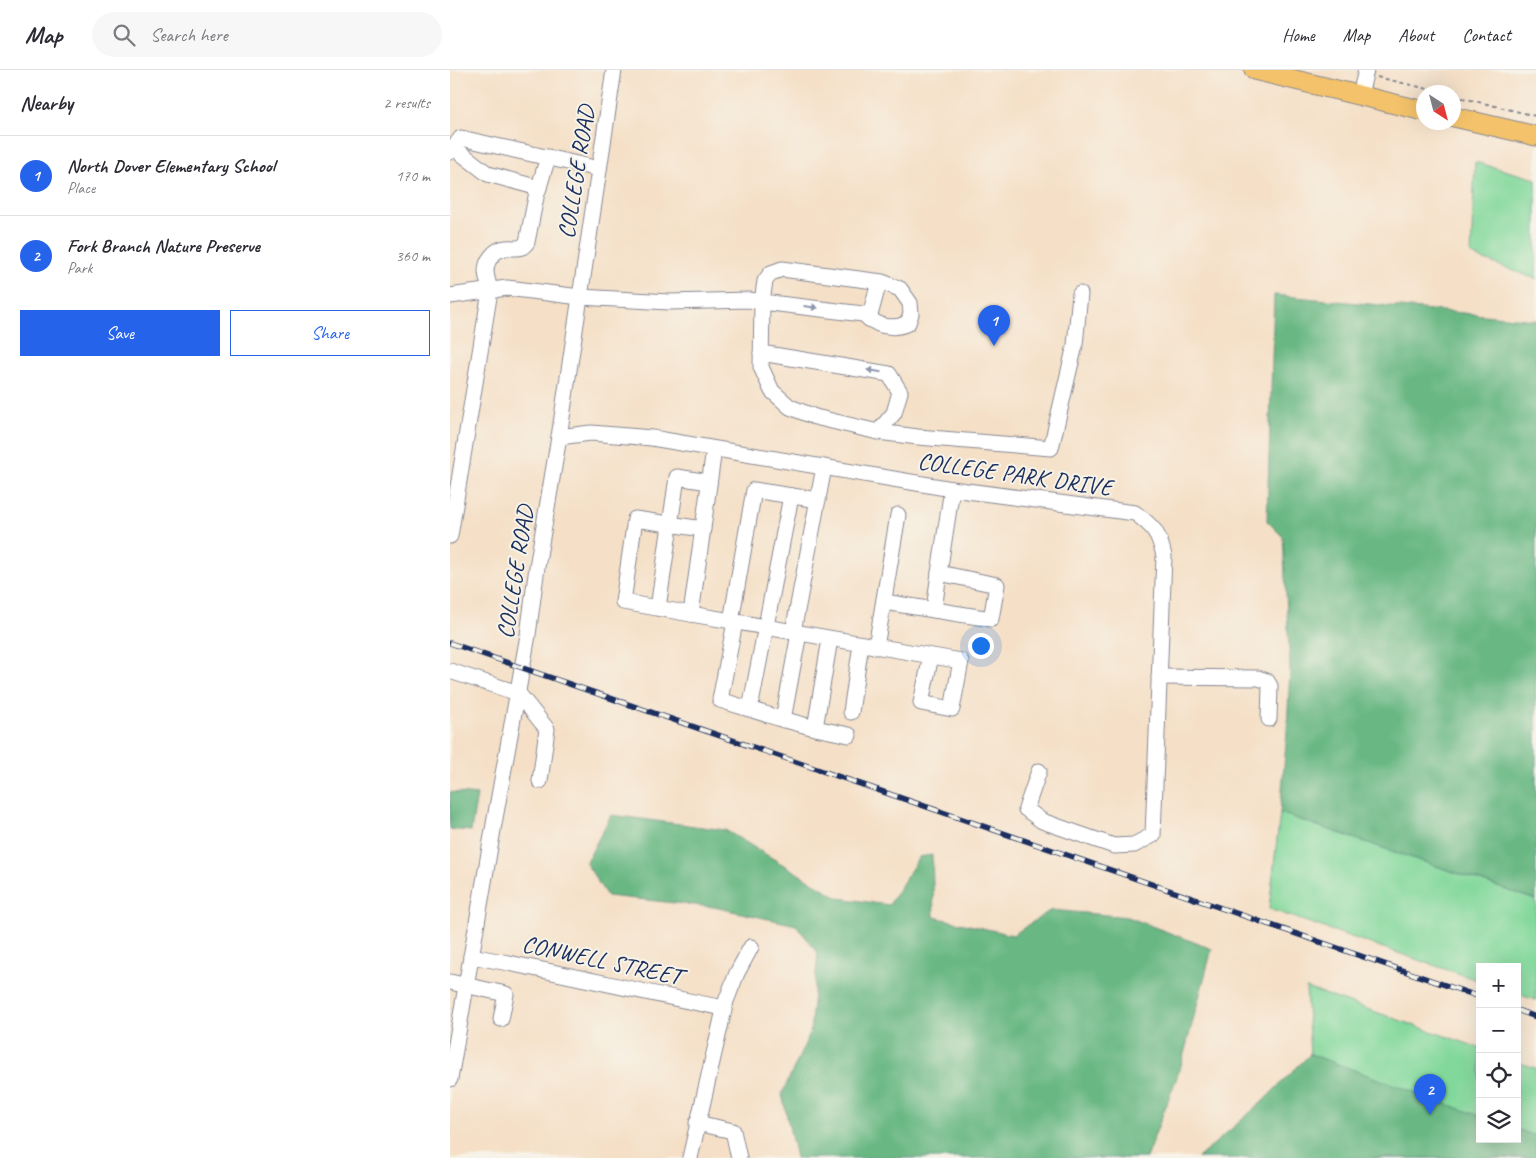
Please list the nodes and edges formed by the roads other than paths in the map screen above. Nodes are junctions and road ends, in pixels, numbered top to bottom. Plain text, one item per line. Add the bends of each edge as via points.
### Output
1 (614, 70) edge
2 (1254, 70) edge
3 (1371, 73) edge
4 (1360, 96) junction
5 (1416, 109) edge
6 (1461, 119) edge
7 (1536, 136) edge
8 (455, 145) edge
9 (548, 157) junction
10 (599, 169) junction
11 (538, 188) junction
12 (879, 282) junction
13 (490, 291) junction
14 (1080, 294) dead end
15 (450, 296) edge
16 (580, 297) junction
17 (762, 302) junction
18 (869, 319) junction
19 (762, 353) junction
20 (878, 432) junction
21 (559, 437) junction
22 (714, 449) junction
23 (824, 467) junction
24 (709, 482) junction
25 (952, 489) junction
26 (791, 496) junction
27 (818, 500) junction
28 (898, 515) dead end
29 (671, 524) junction
30 (703, 529) junction
31 (450, 536) edge
32 (939, 573) junction
33 (884, 602) junction
34 (658, 608) junction
35 (934, 610) junction
36 (691, 614) junction
37 (733, 622) junction
38 (766, 628) junction
39 (796, 633) junction
40 (830, 639) junction
41 (861, 644) junction
42 (876, 647) junction
43 (931, 656) dead end
44 (450, 671) edge
45 (1160, 677) junction
46 (518, 693) junction
47 (750, 709) junction
48 (850, 712) dead end
49 (1268, 718) dead end
50 (784, 720) junction
51 (815, 728) junction
52 (849, 735) dead end
53 (1039, 771) dead end
54 (540, 781) dead end
55 (751, 947) dead end
56 (471, 956) junction
57 (450, 982) edge
58 (466, 986) junction
59 (724, 1008) junction
60 (501, 1019) dead end
61 (450, 1080) edge
62 (697, 1124) junction
63 (690, 1158) edge
64 (739, 1158) edge

1 - 10 street, COLLEGE ROAD
2 - 4 main road
3 - 4 street
4 - 5 main road
6 - 7 main road
8 - 9 street
8 - 11 street via 488,174
9 - 10 street
9 - 11 street
10 - 16 street, COLLEGE ROAD
11 - 13 street via 524,247 504,248 489,260 486,270
12 - 17 street via 782,268 771,273 765,281
12 - 18 street
12 - 18 street via 900,289 910,303 911,314 908,323 900,327 886,327
13 - 15 street
13 - 16 street via 507,288
13 - 31 street
14 - 20 street via 1074,345 1051,448
16 - 17 street via 668,302
16 - 21 street, COLLEGE ROAD
17 -> 18 street via 863,314
17 - 19 street
19 - 20 street via 761,367 772,391 790,407 815,417
20 -> 19 street via 894,413 900,392 889,374
21 - 22 street, COLLEGE PARK DRIVE via 591,433 652,438
21 - 46 street, COLLEGE ROAD
22 - 23 street, COLLEGE PARK DRIVE
22 - 24 street
23 - 25 street, COLLEGE PARK DRIVE
23 - 27 street
24 - 29 street via 677,477
24 - 30 street
25 - 32 street
25 - 45 street, COLLEGE PARK DRIVE via 1135,513 1151,525 1160,538 1164,556
26 - 27 street
26 - 37 street via 754,490
26 - 38 street
27 - 39 street
28 - 33 street
29 - 30 street
29 - 34 street
29 - 34 street via 635,520 623,602
30 - 36 street
32 - 35 street
32 - 35 street via 997,585 991,620
33 - 35 street
33 - 42 street
34 - 36 street
36 - 37 street
37 - 38 street
37 - 47 street via 720,700
38 - 39 street
38 - 47 street
39 - 40 street
39 - 50 street
40 - 41 street
40 - 51 street
41 - 42 street
41 - 48 street
42 - 43 street
44 - 46 street
45 - 49 street via 1258,678 1267,681 1270,686
45 - 53 street, COLLEGE PARK DRIVE via 1153,836 1134,845 1114,846 1042,821 1026,808
46 - 54 street via 547,729
46 - 56 street, COLLEGE ROAD
47 - 50 street
50 - 51 street
51 - 52 street
55 - 59 street via 736,973
56 - 58 street, COLLEGE ROAD
56 - 59 street, CONWELL STREET
57 - 58 street
58 - 60 street via 506,994
58 - 61 street, COLLEGE ROAD
59 - 62 street
62 - 63 street
62 - 64 street via 733,1131

